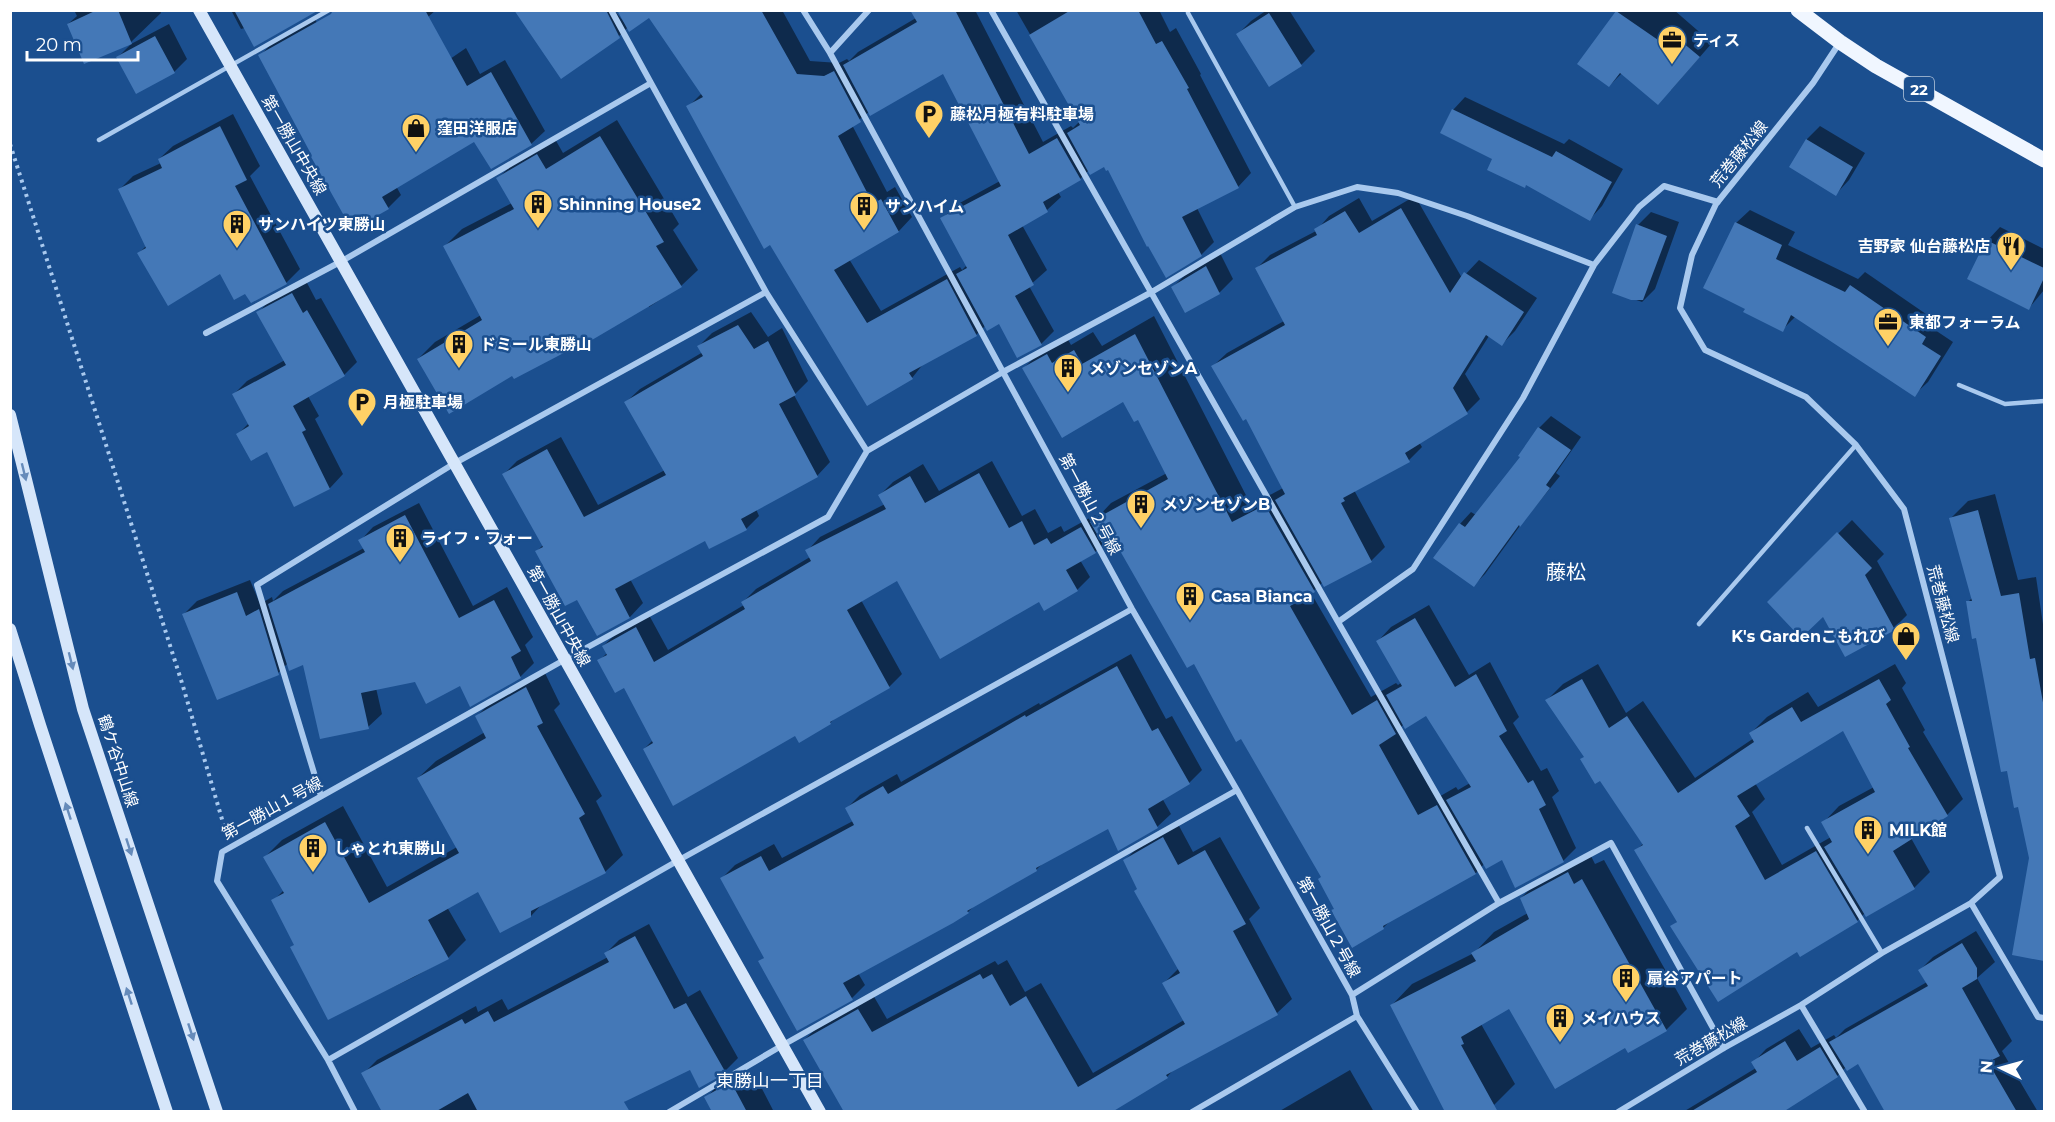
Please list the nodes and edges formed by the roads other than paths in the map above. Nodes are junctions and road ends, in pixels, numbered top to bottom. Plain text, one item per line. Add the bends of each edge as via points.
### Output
1 (199, 10) edge
2 (329, 10) edge
3 (611, 10) edge
4 (803, 10) edge
5 (869, 10) edge
6 (991, 10) edge
7 (1798, 10) edge
8 (1188, 13) dead end
9 (1840, 42) junction
10 (830, 53) junction
11 (230, 66) junction
12 (651, 83) junction
13 (99, 140) dead end
14 (2044, 160) edge
15 (1718, 202) junction
16 (1295, 207) junction
17 (342, 261) junction
18 (1594, 265) junction
19 (766, 292) junction
20 (1150, 293) junction
21 (207, 333) dead end
22 (1003, 372) junction
23 (1959, 385) dead end
24 (2044, 401) edge
25 (10, 415) edge
26 (1856, 445) junction
27 (867, 451) junction
28 (455, 463) junction
29 (1132, 609) junction
30 (1338, 622) junction
31 (1699, 624) dead end
32 (10, 628) edge
33 (564, 660) junction
34 (1237, 790) junction
35 (321, 796) junction
36 (1807, 828) dead end
37 (679, 860) junction
38 (1499, 903) junction
39 (1971, 903) junction
40 (1882, 953) junction
41 (1352, 995) junction
42 (1801, 1005) junction
43 (1357, 1016) junction
44 (2044, 1018) edge
45 (783, 1045) junction
46 (1725, 1048) junction
47 (328, 1060) junction
48 (167, 1112) edge
49 (217, 1112) edge
50 (355, 1112) edge
51 (669, 1112) edge
52 (820, 1112) edge
53 (1192, 1112) edge
54 (1417, 1112) edge
55 (1618, 1112) edge
56 (1865, 1112) edge

1 - 11 street, 第一勝山中央線
2 - 11 lane
3 - 12 street
4 - 10 street, 第一勝山２号線
5 - 10 street
6 - 20 street
7 - 9 main road, 22
8 - 16 lane
9 - 14 main road, 22
9 - 15 street, 荒巻藤松線 via 1813,83
10 - 22 street, 第一勝山２号線
11 - 13 lane
11 - 17 street, 第一勝山中央線
12 - 17 street
12 - 19 street
15 - 18 street via 1664,186 1639,207
15 - 26 street, 荒巻藤松線 via 1692,255 1680,308 1705,351 1806,397
16 - 18 street via 1357,187 1398,193
16 - 20 street
17 - 21 street
17 - 28 street, 第一勝山中央線
18 - 30 street via 1523,398 1413,569
19 - 27 street
19 - 28 street
20 - 22 street
20 - 30 street
22 - 27 street
22 - 29 street, 第一勝山２号線
23 - 24 lane via 2005,404
25 -> 49 street, 鶴ケ谷中山線 via 83,709
26 - 31 lane
26 - 39 street, 荒巻藤松線 via 1904,509 2000,877
27 - 33 street via 828,517
28 - 33 street, 第一勝山中央線
28 - 35 street via 257,585
29 - 34 street, 第一勝山２号線
29 - 37 street
30 - 38 street
48 -> 32 street
33 - 35 street, 第一勝山１号線
33 - 37 street, 第一勝山中央線
34 - 41 street, 第一勝山２号線
34 - 45 street
35 - 47 street, 第一勝山１号線 via 222,852 216,880
36 - 40 lane
37 - 45 street, 第一勝山中央線
37 - 47 street
38 - 41 street
38 - 46 street via 1611,843
39 - 40 street, 荒巻藤松線
39 - 44 street via 2038,1017
40 - 42 street, 荒巻藤松線
41 - 43 street, 第一勝山２号線
42 - 46 street, 荒巻藤松線
42 - 56 street
43 - 53 street
43 - 54 street, 第一勝山２号線
45 - 51 street
45 - 52 street, 第一勝山中央線
46 - 55 street, 荒巻藤松線
47 - 50 street, 第一勝山１号線

